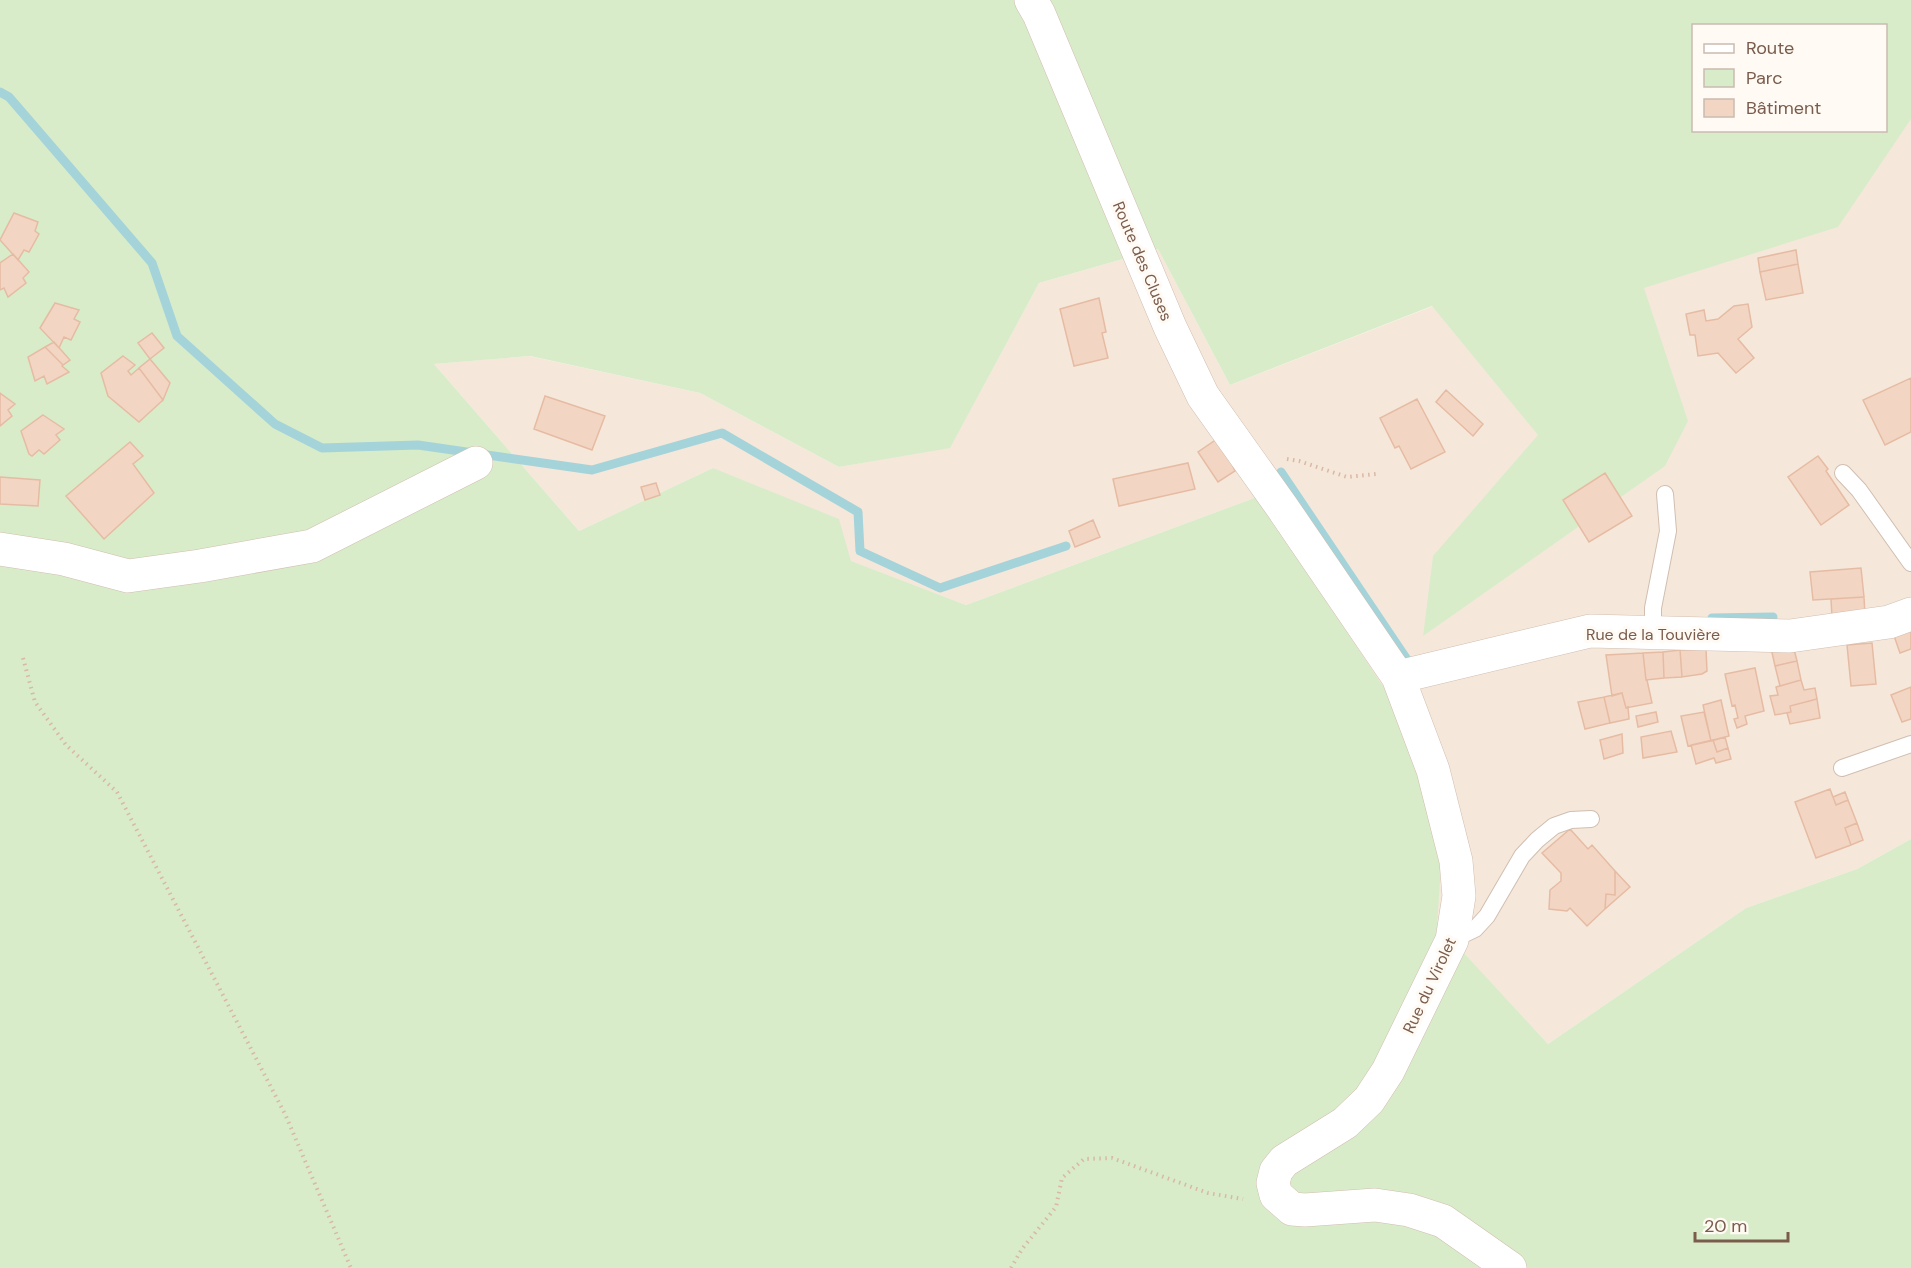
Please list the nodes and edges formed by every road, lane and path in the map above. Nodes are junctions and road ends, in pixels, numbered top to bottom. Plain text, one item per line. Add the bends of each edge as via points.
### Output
1 (1031, 0) edge
2 (476, 463) dead end
3 (1252, 465) junction
4 (1843, 473) dead end
5 (1376, 474) dead end
6 (1665, 494) dead end
7 (1282, 507) joint
8 (0, 549) edge
9 (1911, 563) edge
10 (1911, 614) edge
11 (1653, 633) junction
12 (23, 658) dead end
13 (1398, 677) junction
14 (1911, 744) edge
15 (1842, 768) dead end
16 (1591, 819) dead end
17 (1452, 940) junction
18 (1276, 1195) junction
19 (351, 1268) edge
20 (1011, 1268) edge
21 (1510, 1268) edge

1 - 3 street, Route des Cluses via 1170,327 1203,396
2 - 8 street via 312,546 128,576 64,559
3 - 5 path via 1276,458 1299,461 1347,477
3 - 7 street, Route des Cluses
4 - 9 lane
6 - 11 lane via 1668,531 1653,608
7 - 13 street, Rue du Virolet
10 - 11 street, Rue de la Touvière via 1890,622 1790,636
11 - 13 street, Rue de la Touvière via 1590,631
12 - 19 path via 35,702 66,746 117,792 285,1114
13 - 17 street, Rue du Virolet via 1432,770 1456,861 1459,896
14 - 15 lane
16 - 17 lane via 1554,826 1537,840 1522,856 1487,916 1475,929
17 - 18 street, Rue du Virolet via 1388,1071 1369,1100 1345,1123 1284,1161 1273,1183
18 - 20 path via 1247,1199 1208,1194 1112,1158 1084,1159 1062,1178 1056,1207
18 - 21 street via 1292,1209 1375,1204 1409,1209 1443,1221

